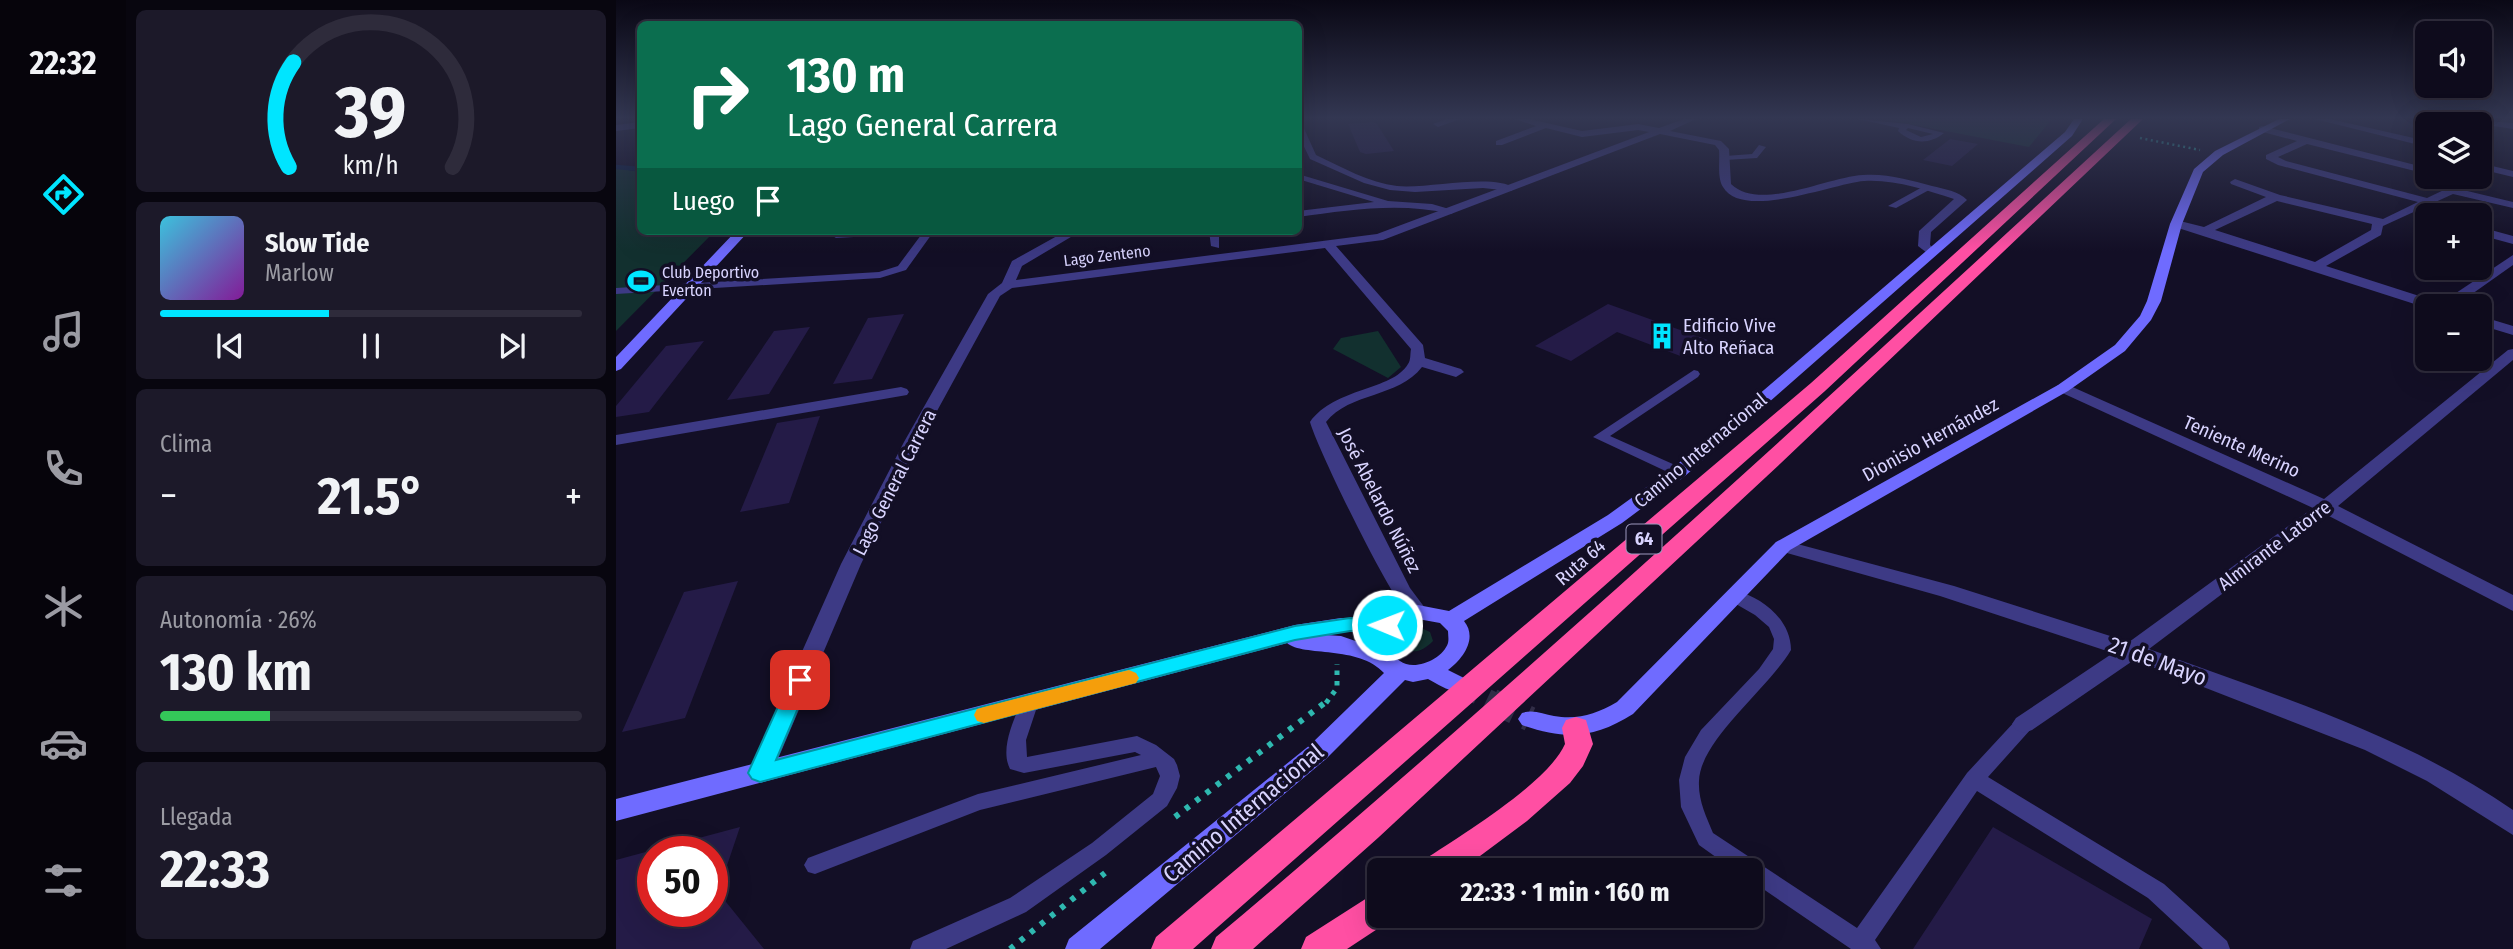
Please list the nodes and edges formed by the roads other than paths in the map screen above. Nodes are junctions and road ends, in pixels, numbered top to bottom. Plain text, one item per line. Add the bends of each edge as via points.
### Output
1 (1328, 163) edge
2 (1576, 163) edge
3 (1726, 163) edge
4 (2035, 163) edge
5 (2077, 163) edge
6 (2082, 163) edge
7 (2206, 163) edge
8 (2283, 163) edge
9 (2397, 163) edge
10 (2415, 168) edge
11 (2492, 169) edge
12 (2513, 174) edge
13 (1302, 177) edge
14 (2235, 182) dead end
15 (1511, 188) junction
16 (1926, 188) junction
17 (2452, 190) joint
18 (2276, 197) junction
19 (2429, 202) junction
20 (1386, 204) junction
21 (2513, 205) edge
22 (1893, 206) dead end
23 (1451, 211) junction
24 (2411, 212) junction
25 (2415, 213) edge
26 (1302, 214) edge
27 (2378, 222) junction
28 (2176, 224) junction
29 (2205, 231) junction
30 (2492, 234) edge
31 (739, 235) edge
32 (926, 235) edge
33 (1068, 235) edge
34 (1215, 235) edge
35 (2513, 240) edge
36 (1328, 244) junction
37 (1216, 246) dead end
38 (1931, 253) junction
39 (2513, 259) edge
40 (2316, 267) junction
41 (1008, 285) junction
42 (688, 288) junction
43 (616, 291) edge
44 (2463, 294) edge
45 (2415, 299) edge
46 (2492, 324) edge
47 (2513, 331) edge
48 (2513, 353) edge
49 (1418, 361) junction
50 (616, 366) edge
51 (1456, 372) dead end
52 (1694, 374) dead end
53 (2063, 388) junction
54 (901, 392) dead end
55 (616, 440) edge
56 (1679, 472) junction
57 (2326, 507) junction
58 (1783, 546) junction
59 (1735, 596) junction
60 (2513, 604) edge
61 (1418, 612) junction
62 (1450, 620) junction
63 (1387, 625) junction
64 (1268, 642) junction
65 (2132, 651) junction
66 (1391, 665) junction
67 (1431, 670) junction
68 (1456, 684) tunnel mouth
69 (1029, 704) junction
70 (1530, 719) tunnel mouth
71 (2024, 723) joint
72 (1576, 728) junction
73 (1159, 758) junction
74 (760, 773) junction
75 (1974, 779) junction
76 (616, 810) edge
77 (2513, 824) edge
78 (1451, 858) edge
79 (815, 865) dead end
80 (1367, 917) edge
81 (1865, 946) edge
82 (921, 949) edge
83 (1079, 949) edge
84 (1168, 949) edge
85 (1228, 949) edge
86 (1318, 949) edge
87 (2219, 949) edge

1 - 15 lane via 1389,188 1481,183
2 - 15 street, Lago Zenteno
3 - 16 street via 1729,189 1753,197 1788,195 1861,178
4 - 38 main road, Camino Internacional
5 - 84 highway, Ruta 64 / 64
6 - 85 highway, 64 via 1774,459
7 - 28 main road, Dionisio Hernández via 2194,178
8 - 19 street
9 - 10 street
11 - 12 street
13 - 20 lane via 1360,192
14 - 18 street
15 - 23 street, Lago Zenteno
16 - 22 lane
16 - 38 street via 1961,200 1925,230 1924,246
17 - 19 street
17 - 21 street
18 - 27 street
18 - 29 street
19 - 24 street
20 - 23 lane via 1426,204
20 - 26 lane
23 - 36 street, Lago Zenteno via 1379,237
24 - 25 street
24 - 27 street via 2391,222
27 - 40 street via 2377,232
28 - 29 street
28 - 53 main road, Dionisio Hernández via 2146,317 2120,348
29 - 40 street
30 - 35 street
31 - 42 main road
32 - 42 lane via 904,265 887,274
33 - 41 street, Lago General Carrera via 1016,264
34 - 37 lane
36 - 41 street, Lago Zenteno
36 - 49 street via 1414,342
38 - 56 main road, Camino Internacional
39 - 44 street
40 - 45 street
41 - 74 street, Lago General Carrera via 995,294 912,442 851,564
42 - 43 lane
42 - 50 main road
46 - 47 street
48 - 57 street, Almirante Latorre
49 - 51 street
49 - 61 street, José Abelardo Núñez via 1403,377 1337,404 1318,422 1402,591
52 - 56 lane via 1600,437
53 - 57 street, Teniente Merino
53 - 58 main road, Dionisio Hernández
54 - 55 street
56 - 62 main road, Camino Internacional via 1615,519
57 - 60 street, Teniente Merino
57 - 65 street, Almirante Latorre
58 - 59 main road, Dionisio Hernández
58 - 65 street, 21 de Mayo via 1947,590
59 - 72 main road, Dionisio Hernández via 1625,708 1595,725
59 - 81 lane via 1777,622 1784,640 1782,650 1694,755 1688,784 1695,821 1706,839
61 - 62 main road
61 - 63 main road
62 - 67 main road via 1461,636 1459,647 1454,656
63 - 64 main road via 1323,627
63 - 66 main road via 1377,651
64 - 66 main road via 1341,643
64 - 69 main road
65 - 71 street, Almirante Latorre
65 - 77 street, 21 de Mayo via 2384,747 2448,779
66 - 67 main road
66 - 83 main road, Camino Internacional via 1318,752
67 - 68 main road
69 - 73 lane via 1015,752 1017,763 1137,744
69 - 74 main road
70 - 72 main road, Dionisio Hernández
71 - 75 lane
72 - 78 highway via 1579,745 1569,764 1526,803
73 - 79 lane via 978,802
73 - 82 lane via 1170,776 1167,788 1148,811 1018,905
74 - 76 main road
75 - 81 lane
75 - 87 lane via 2155,891
80 - 86 highway

